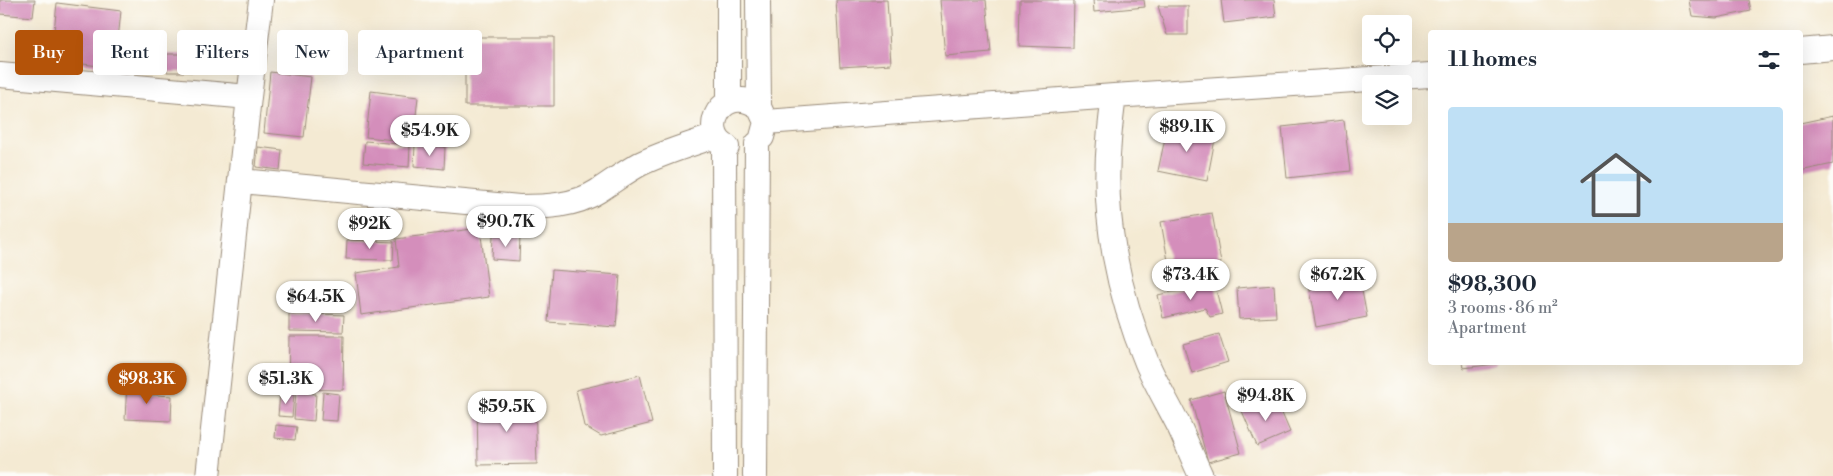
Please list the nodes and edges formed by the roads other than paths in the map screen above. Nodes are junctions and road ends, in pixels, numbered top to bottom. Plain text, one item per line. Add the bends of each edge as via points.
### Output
1 (261, 0) edge
2 (729, 0) edge
3 (758, 0) edge
4 (1833, 48) edge
5 (1803, 51) edge
6 (0, 75) edge
7 (1428, 75) edge
8 (1114, 96) junction
9 (249, 98) junction
10 (729, 102) junction
11 (762, 115) junction
12 (720, 140) junction
13 (757, 144) junction
14 (241, 180) junction
15 (208, 476) edge
16 (725, 476) edge
17 (755, 476) edge
18 (1201, 476) edge

1 - 9 street
2 - 10 street
3 - 11 street
4 - 5 street
6 - 9 street
7 - 8 street
8 - 11 street
8 - 18 street via 1108,141 1108,181 1112,235 1121,287 1148,365
9 - 14 street
10 - 11 street via 750,101
10 - 12 street via 716,116 714,126
11 - 13 street via 764,134
12 - 13 street via 734,150 746,150
12 - 14 street via 651,159 596,192 559,205 539,207
12 - 16 street
13 - 17 street
14 - 15 street

